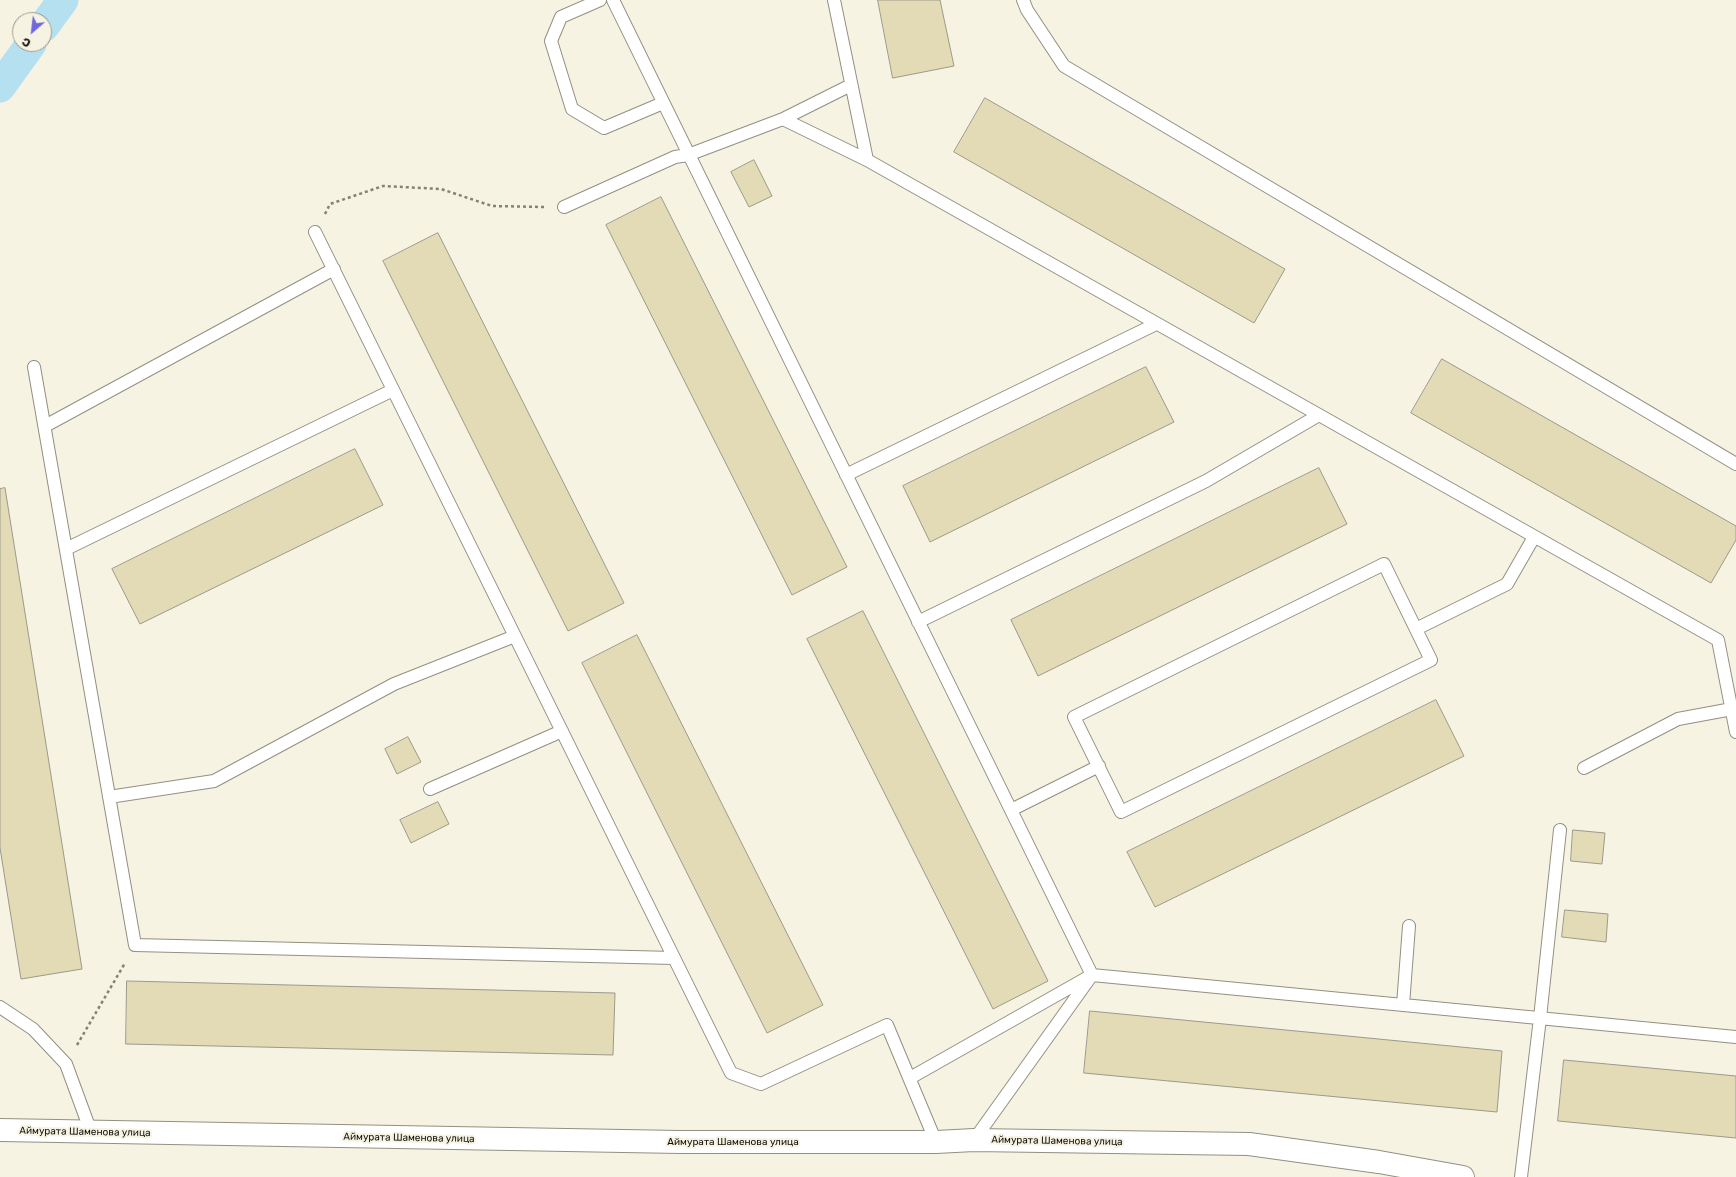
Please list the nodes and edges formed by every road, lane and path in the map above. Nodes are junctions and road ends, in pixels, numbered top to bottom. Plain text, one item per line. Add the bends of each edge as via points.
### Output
1 (600, 0) edge
2 (613, 0) edge
3 (834, 0) edge
4 (1023, 0) edge
5 (851, 85) junction
6 (663, 103) junction
7 (783, 119) junction
8 (688, 155) junction
9 (867, 160) junction
10 (564, 207) joint
11 (315, 232) joint
12 (334, 269) junction
13 (1156, 324) junction
14 (34, 367) dead end
15 (394, 390) junction
16 (1319, 415) junction
17 (45, 426) junction
18 (1736, 464) edge
19 (846, 475) junction
20 (1534, 536) junction
21 (66, 549) junction
22 (918, 622) junction
23 (1416, 629) junction
24 (515, 636) junction
25 (1732, 709) junction
26 (562, 731) junction
27 (1736, 732) edge
28 (1099, 766) junction
29 (1584, 768) dead end
30 (430, 789) dead end
31 (109, 797) junction
32 (1011, 810) junction
33 (1560, 830) dead end
34 (1409, 926) dead end
35 (135, 945) junction
36 (674, 958) junction
37 (1092, 975) junction
38 (1403, 1005) junction
39 (0, 1008) edge
40 (1540, 1018) junction
41 (1736, 1037) edge
42 (66, 1064) junction
43 (910, 1078) junction
44 (0, 1130) edge
45 (90, 1132) junction
46 (974, 1140) junction
47 (936, 1142) junction
48 (1464, 1177) edge
49 (1521, 1177) edge

1 - 6 lane via 561,17 551,41 572,109 604,128
2 - 6 lane
3 - 5 lane
4 - 18 lane via 1064,66
5 - 7 lane
5 - 9 lane
6 - 8 lane
7 - 8 lane
7 - 9 lane
8 - 10 lane via 675,157
8 - 19 lane
9 - 13 lane
10 - 11 path via 492,206 441,189 383,186 330,204
11 - 12 lane
12 - 15 lane
12 - 17 lane
13 - 16 lane
13 - 19 lane
14 - 17 lane
15 - 21 lane
15 - 24 lane
16 - 20 lane
16 - 22 lane via 1206,481
17 - 21 lane
19 - 22 lane
20 - 23 lane via 1507,584
20 - 25 lane via 1718,640
21 - 31 lane
22 - 32 lane
23 - 28 lane via 1431,660 1121,812
23 - 28 lane via 1384,564 1074,716
24 - 26 lane
24 - 31 lane via 394,684 214,781
25 - 27 lane
25 - 29 lane via 1678,719
26 - 30 lane
26 - 36 lane
28 - 32 lane
31 - 35 lane
32 - 37 lane
33 - 40 lane
34 - 38 lane
35 - 36 lane
35 - 42 path
36 - 43 lane via 731,1073 761,1084 887,1025
37 - 38 lane
37 - 43 lane
37 - 46 lane
38 - 40 lane
39 - 42 lane via 33,1029
40 - 41 lane
40 - 49 lane
42 - 45 lane
43 - 47 lane
44 - 45 street, Аймурата Шаменова улица
45 - 47 street, Аймурата Шаменова улица via 680,1142
46 - 47 street, Аймурата Шаменова улица
46 - 48 street, Аймурата Шаменова улица via 1248,1144

